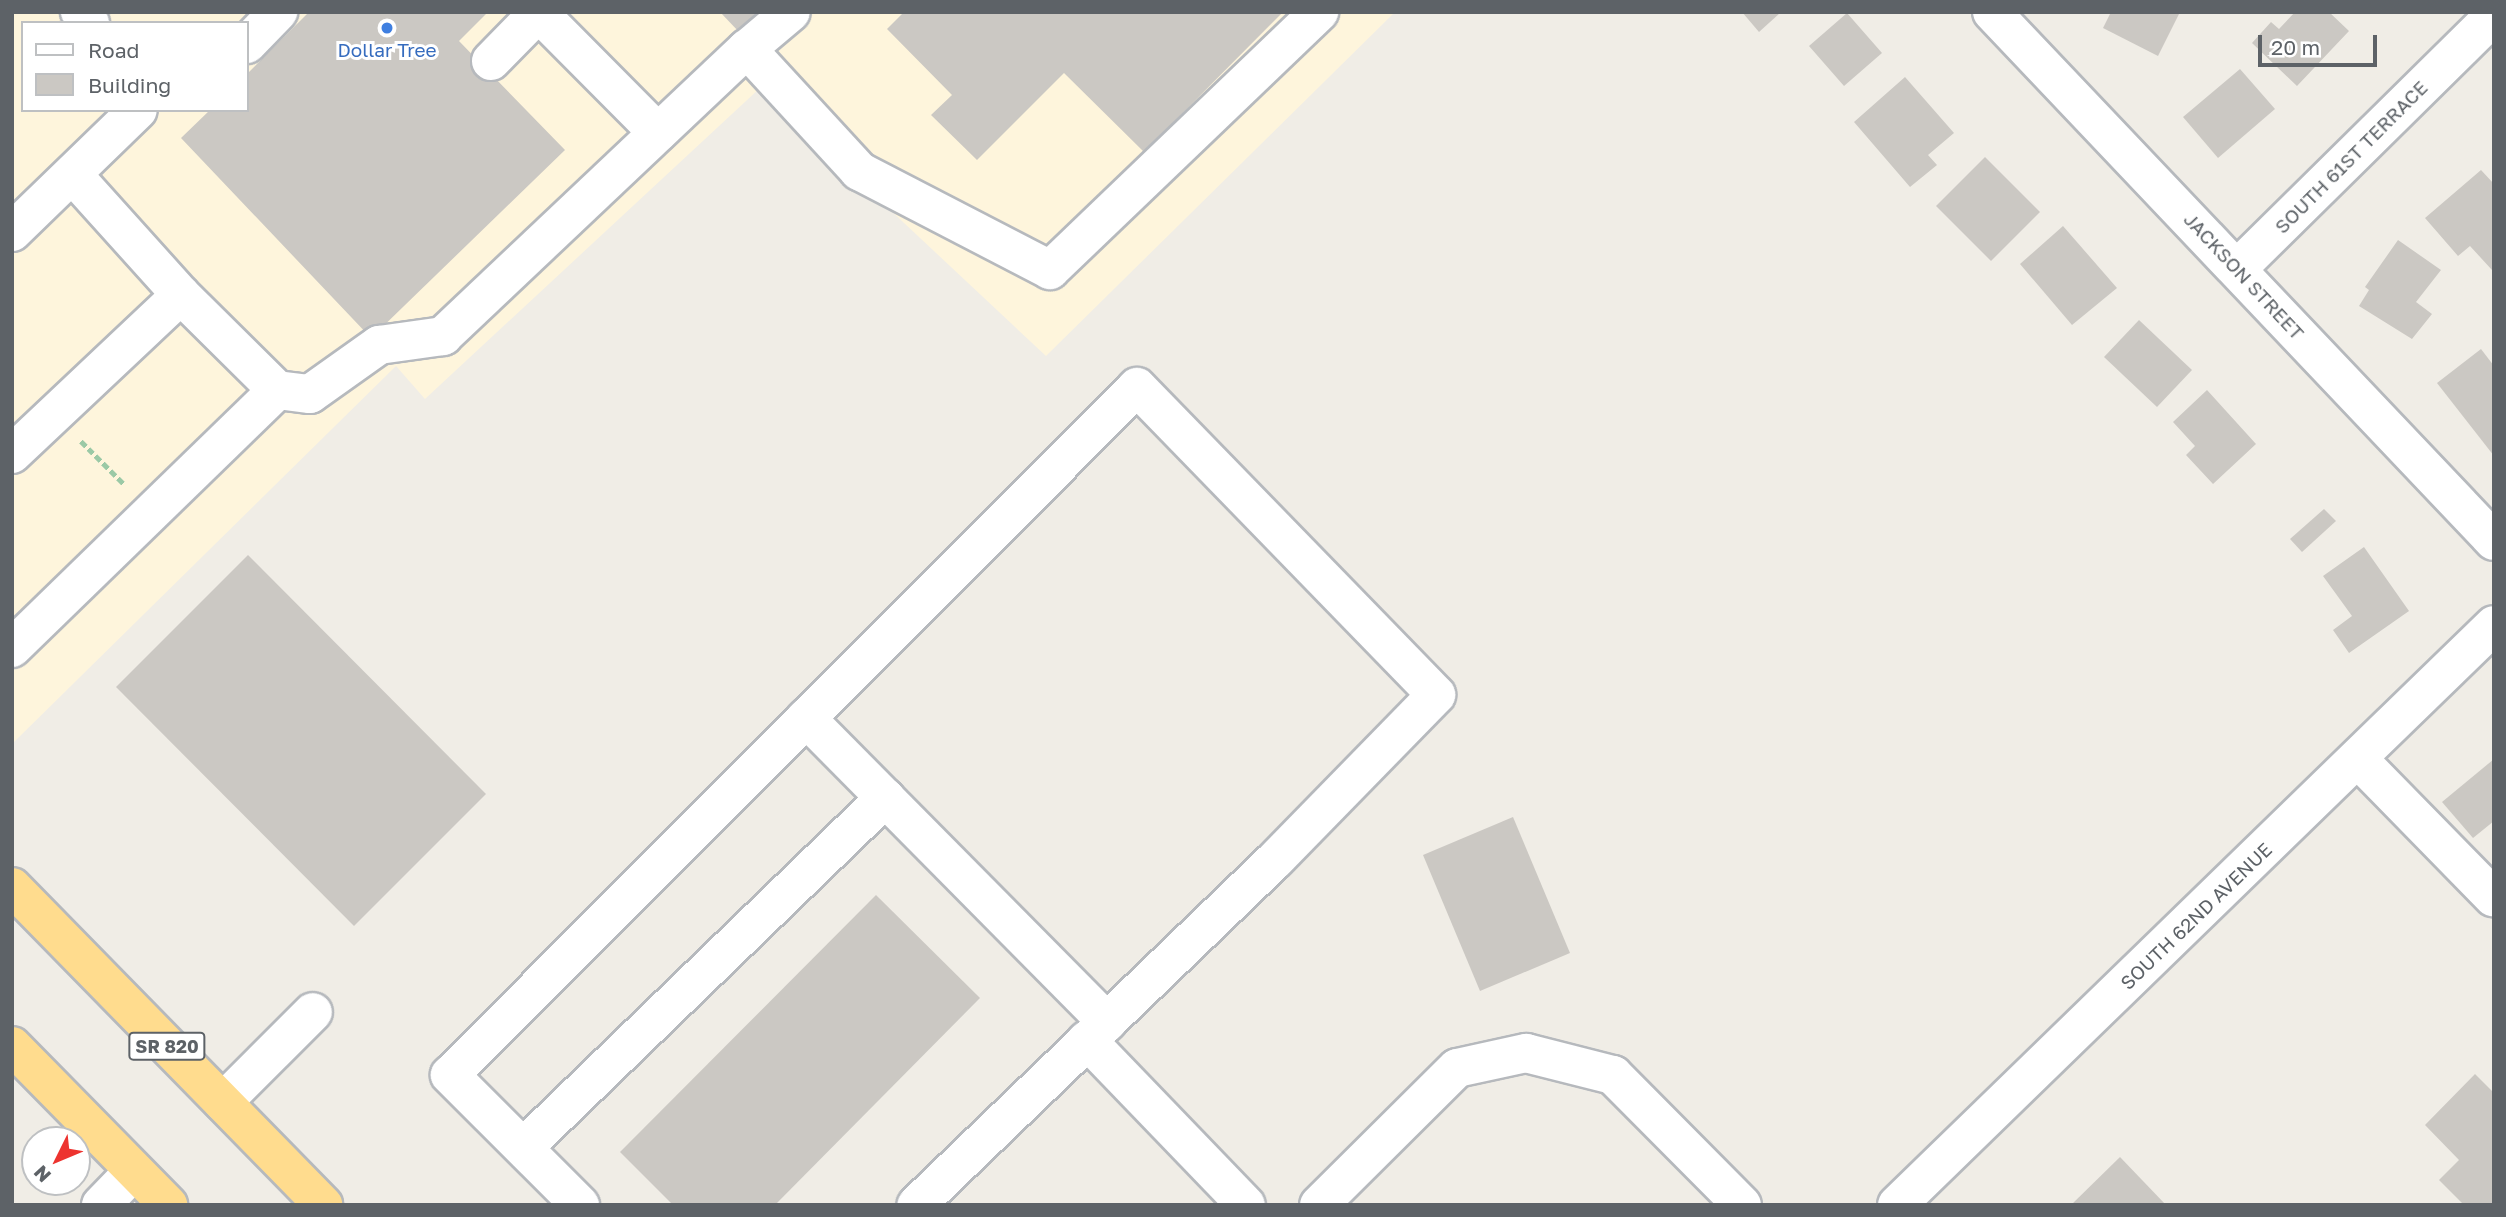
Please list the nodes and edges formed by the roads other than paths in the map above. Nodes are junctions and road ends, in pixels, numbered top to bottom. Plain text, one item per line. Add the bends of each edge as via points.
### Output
1 (278, 12) edge
2 (791, 12) edge
3 (1319, 12) edge
4 (1992, 12) edge
5 (538, 13) edge
6 (2494, 16) edge
7 (248, 43) edge
8 (747, 49) junction
9 (491, 61) dead end
10 (136, 112) edge
11 (657, 133) junction
12 (73, 175) junction
13 (13, 229) edge
14 (2238, 269) junction
15 (181, 295) junction
16 (277, 390) junction
17 (12, 454) edge
18 (2494, 541) edge
19 (2494, 625) edge
20 (16, 637) edge
21 (806, 718) junction
22 (2358, 759) junction
23 (885, 798) junction
24 (12, 887) edge
25 (2494, 898) edge
26 (313, 1012) dead end
27 (1097, 1031) junction
28 (12, 1046) edge
29 (223, 1102) junction
30 (523, 1148) junction
31 (135, 1171) junction
32 (1902, 1203) edge
33 (101, 1205) edge
34 (168, 1205) edge
35 (323, 1205) edge
36 (580, 1205) edge
37 (917, 1205) edge
38 (1246, 1205) edge
39 (1319, 1205) edge
40 (1742, 1205) edge

1 - 7 street
2 - 8 street
3 - 8 street via 1050,270 859,171
4 - 14 street, JACKSON STREET
5 - 9 street
5 - 11 street
6 - 14 street, SOUTH 61ST TERRACE
8 - 11 street
10 - 12 street
11 - 16 street via 443,336 379,345 310,394
12 - 13 street
12 - 15 street
14 - 18 street, JACKSON STREET
15 - 16 street
15 - 17 street
16 - 20 street
19 - 22 street, SOUTH 62ND AVENUE
21 - 23 street
21 - 27 street via 1137,387 1436,695
21 - 30 street via 450,1076
22 - 25 street
22 - 32 street, SOUTH 62ND AVENUE
23 - 27 street
23 - 30 street
24 - 29 highway, SR 820
26 - 29 street
27 - 37 street
27 - 38 street
28 - 31 highway
29 - 35 highway, SR 820
30 - 36 street
31 - 33 street
31 - 34 highway
39 - 40 street via 1457,1069 1526,1053 1613,1075

